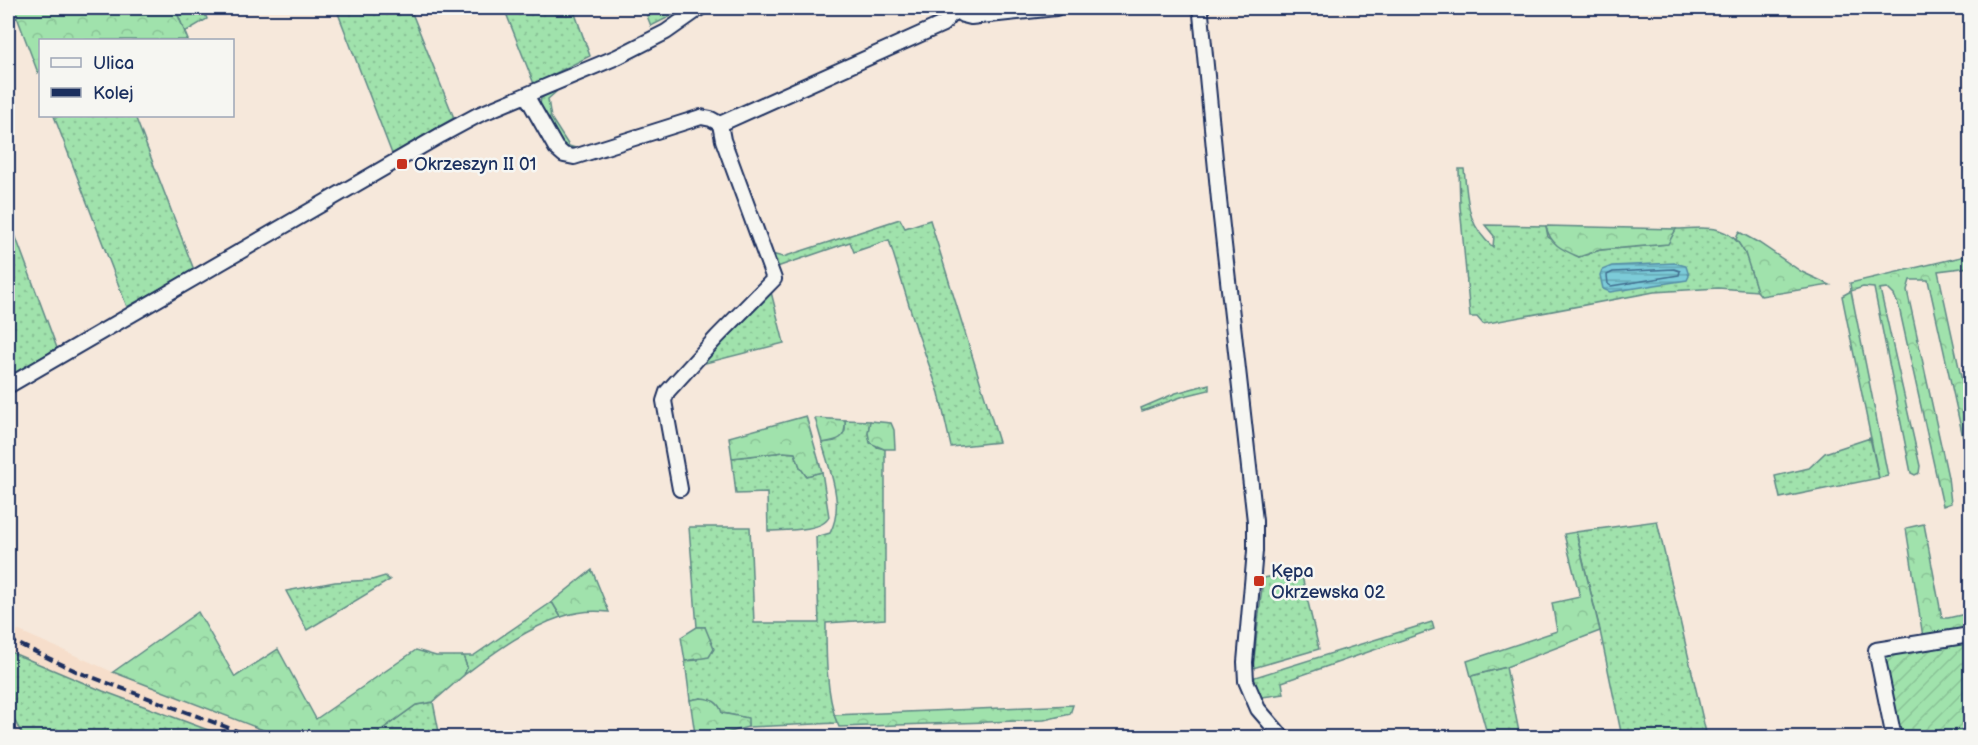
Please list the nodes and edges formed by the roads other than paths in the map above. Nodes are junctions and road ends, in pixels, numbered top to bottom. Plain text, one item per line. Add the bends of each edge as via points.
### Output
1 (700, 8) edge
2 (1056, 8) edge
3 (1198, 8) edge
4 (953, 9) edge
5 (526, 95) junction
6 (720, 124) junction
7 (8, 386) edge
8 (680, 489) dead end
9 (1971, 635) edge
10 (1283, 738) edge
11 (1894, 738) edge

1 - 5 street via 666,32 617,57
2 - 4 street via 971,17
3 - 10 street via 1255,521 1246,681 1258,709
4 - 6 street via 943,24
5 - 6 street via 556,147 570,156 701,117
5 - 7 street via 478,115 392,162
6 - 8 street via 774,279 667,392 664,401
9 - 11 street via 1876,650

